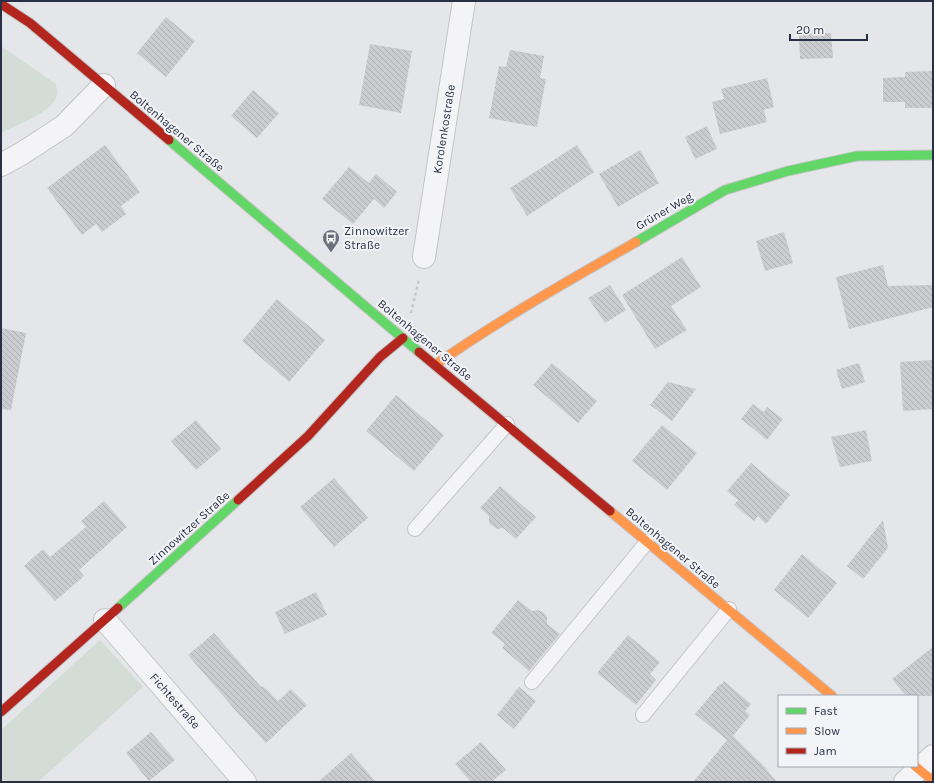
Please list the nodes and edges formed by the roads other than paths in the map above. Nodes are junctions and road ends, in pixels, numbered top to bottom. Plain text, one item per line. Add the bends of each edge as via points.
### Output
1 (464, 1) edge
2 (1, 4) edge
3 (104, 85) junction
4 (933, 154) edge
5 (1, 165) edge
6 (424, 257) road end
7 (403, 338) junction
8 (435, 365) junction
9 (507, 424) junction
10 (415, 529) dead end
11 (647, 542) junction
12 (729, 609) junction
13 (105, 620) junction
14 (532, 682) dead end
15 (831, 695) edge
16 (1, 712) edge
17 (643, 715) dead end
18 (245, 782) edge

1 - 6 street, Korolenkostraße
2 - 3 street, Boltenhagener Straße via 30,23
3 - 5 street via 64,126
3 - 7 street, Boltenhagener Straße
4 - 8 street, Grüner Weg via 857,156 788,171 725,190 563,284
7 - 8 street, Boltenhagener Straße
7 - 13 street, Zinnowitzer Straße via 380,357 308,436
8 - 9 street, Boltenhagener Straße
9 - 10 lane
9 - 11 street, Boltenhagener Straße
11 - 12 street, Boltenhagener Straße
11 - 14 lane
12 - 15 street, Boltenhagener Straße
12 - 17 lane
13 - 16 street, Zinnowitzer Straße
13 - 18 street, Fichtestraße

